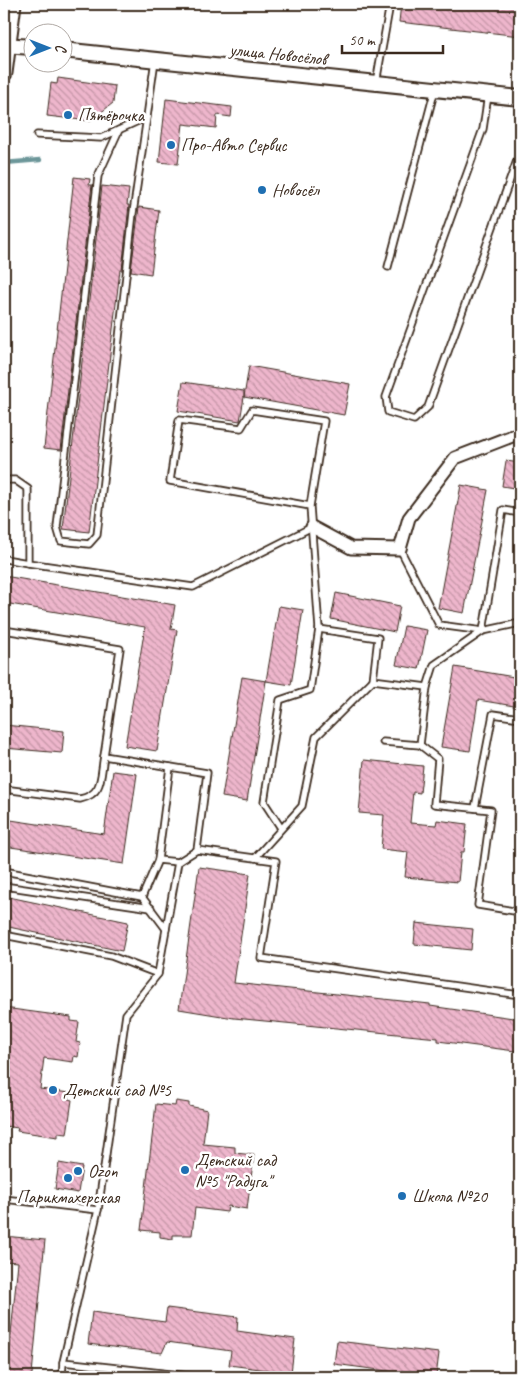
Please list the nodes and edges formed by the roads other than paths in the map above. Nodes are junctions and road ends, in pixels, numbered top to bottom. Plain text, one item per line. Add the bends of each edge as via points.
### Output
1 (13, 4) edge
2 (390, 4) edge
3 (6, 45) edge
4 (22, 46) edge
5 (72, 51) edge
6 (155, 60) junction
7 (4, 73) edge
8 (376, 83) junction
9 (435, 89) junction
10 (488, 95) junction
11 (520, 98) edge
12 (147, 117) junction
13 (119, 130) junction
14 (37, 135) dead end
15 (520, 152) edge
16 (388, 267) dead end
17 (520, 433) edge
18 (4, 480) edge
19 (310, 506) junction
20 (520, 513) edge
21 (312, 527) junction
22 (400, 550) junction
23 (5, 559) dead end
24 (28, 563) junction
25 (520, 624) edge
26 (319, 629) junction
27 (4, 630) edge
28 (483, 631) junction
29 (373, 680) junction
30 (428, 687) junction
31 (520, 718) edge
32 (383, 742) dead end
33 (420, 745) junction
34 (104, 756) junction
35 (170, 767) junction
36 (4, 789) edge
37 (475, 808) junction
38 (281, 828) junction
39 (197, 850) junction
40 (255, 858) junction
41 (158, 860) junction
42 (178, 862) junction
43 (4, 871) edge
44 (4, 886) edge
45 (142, 897) junction
46 (150, 908) junction
47 (520, 912) edge
48 (166, 929) junction
49 (4, 935) edge
50 (158, 974) junction
51 (520, 995) edge
52 (4, 1199) edge
53 (98, 1210) junction
54 (64, 1362) junction
55 (62, 1377) edge
56 (198, 1377) edge

1 - 3 main road
2 - 8 lane
3 - 4 street
3 - 7 main road
5 - 6 street, улица Новосёлов
6 - 8 street, улица Новосёлов
6 - 12 lane
8 - 9 street, улица Новосёлов
9 - 10 street, улица Новосёлов
9 - 16 lane
10 - 11 street, улица Новосёлов
10 - 15 lane via 483,129 386,397 388,412 414,420 428,407
12 - 13 lane
12 - 13 lane via 97,535 89,544 61,541 57,527 98,176
13 - 14 lane via 101,138
17 - 22 street via 455,458 409,518
18 - 24 lane via 15,480 28,489
19 - 19 lane via 324,421 252,410 242,428 179,420 170,481
19 - 21 lane
20 - 28 lane via 502,510
21 - 22 street via 351,548
21 - 24 lane via 193,587
21 - 26 lane
22 - 28 lane via 440,625
23 - 24 lane
25 - 28 lane
26 - 29 lane via 378,638
26 - 38 lane via 310,690 280,700 264,802
27 - 34 lane via 120,649
28 - 30 lane via 434,665
29 - 30 lane
29 - 38 lane via 316,737 302,806
30 - 33 lane
31 - 37 lane via 492,714
32 - 33 lane
33 - 37 lane via 438,759 434,804
34 - 35 lane
34 - 36 lane via 98,790 91,797
35 - 39 lane via 207,772
35 - 41 lane
37 - 47 lane via 491,810 478,905
38 - 40 lane
39 - 40 lane
39 - 42 lane
40 - 51 lane via 276,861 262,958
41 - 42 lane
41 - 45 lane
42 - 48 lane
43 - 45 lane
44 - 46 lane
45 - 46 lane
46 - 48 lane
48 - 50 lane
49 - 50 lane via 111,956
50 - 53 lane via 126,1014
52 - 53 lane
53 - 54 lane
54 - 55 lane
54 - 56 lane

